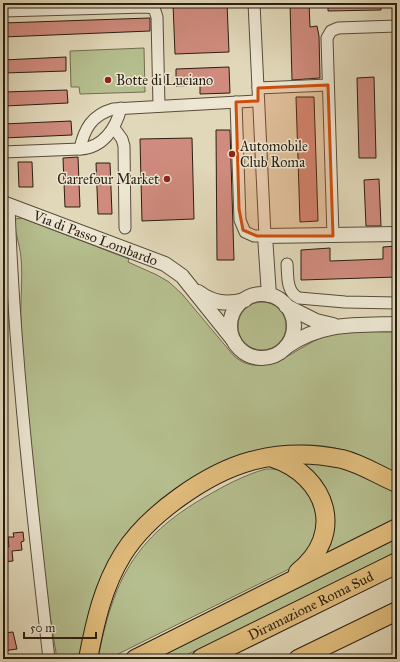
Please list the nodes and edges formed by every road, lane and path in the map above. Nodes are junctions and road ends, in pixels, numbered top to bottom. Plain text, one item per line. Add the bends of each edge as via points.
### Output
1 (254, 3) edge
2 (3, 11) edge
3 (397, 26) edge
4 (328, 85) junction
5 (258, 88) junction
6 (258, 101) junction
7 (236, 102) junction
8 (159, 106) junction
9 (121, 108) junction
10 (114, 128) junction
11 (80, 149) junction
12 (3, 152) edge
13 (6, 205) edge
14 (125, 228) dead end
15 (397, 234) edge
16 (265, 236) junction
17 (333, 236) junction
18 (287, 264) dead end
19 (184, 279) junction
20 (7, 280) edge
21 (270, 295) junction
22 (245, 300) junction
23 (397, 303) edge
24 (286, 306) junction
25 (397, 324) edge
26 (342, 326) junction
27 (234, 341) junction
28 (284, 349) junction
29 (272, 458) junction
30 (397, 483) edge
31 (397, 528) edge
32 (397, 563) edge
33 (397, 578) edge
34 (273, 590) junction
35 (397, 611) edge
36 (89, 654) edge
37 (49, 659) edge
38 (135, 659) edge
39 (202, 659) edge
40 (232, 659) edge
41 (298, 659) edge

1 - 5 street
2 - 8 street via 154,8 157,17
3 - 4 street via 338,28 331,31 327,41
4 - 5 street
4 - 17 street
5 - 6 street
6 - 7 street
6 - 16 street
7 - 8 street
7 - 16 street via 240,220 245,232 254,236
8 - 9 street
9 - 10 street
9 - 11 street via 104,112 92,120 84,133
10 - 11 street via 97,145
10 - 14 street via 124,146
11 - 12 street
13 - 19 street, Via di Passo Lombardo via 165,264
13 - 20 street
15 - 17 street
16 - 17 street
16 - 21 street
18 - 23 street via 290,290 299,298 348,303
19 - 22 street, Via di Passo Lombardo via 203,296 216,302
19 - 27 street, Via di Passo Lombardo
20 - 37 street
21 - 22 street via 259,295
21 - 24 street
22 - 27 street via 234,311 231,320
24 - 26 street via 316,321
24 - 28 street via 293,320 293,330
25 - 26 street
26 - 28 street via 315,331
27 - 28 street via 245,353 260,358 275,355
29 - 30 highway via 310,455 341,459 363,466
29 - 34 highway via 287,463 307,479 320,497 325,518 322,542 316,553 301,570
29 - 36 highway via 248,462 202,483 170,504 144,528 124,552 109,581 99,608
31 - 34 highway
32 - 39 highway, Diramazione Roma Sud
33 - 40 highway, Diramazione Roma Sud
34 - 38 highway
35 - 41 highway

